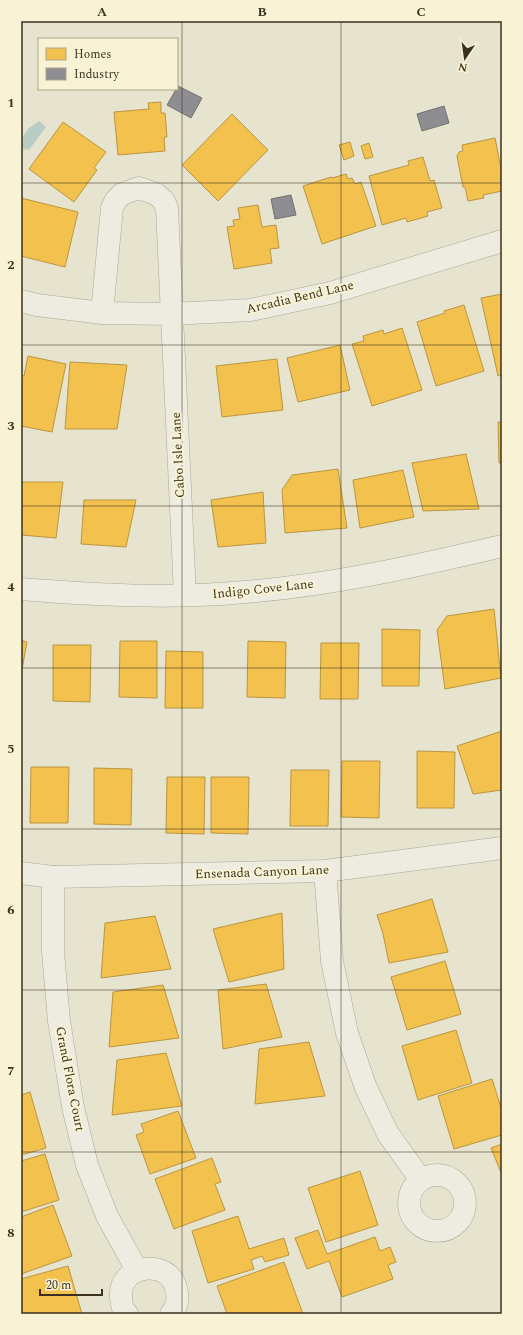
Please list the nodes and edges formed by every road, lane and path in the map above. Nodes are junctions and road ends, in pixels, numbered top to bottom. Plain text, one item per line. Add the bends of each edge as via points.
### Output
1 (502, 241) edge
2 (21, 301) edge
3 (102, 313) junction
4 (171, 314) junction
5 (502, 546) edge
6 (21, 589) edge
7 (185, 595) junction
8 (502, 848) edge
9 (325, 871) junction
10 (21, 873) edge
11 (53, 877) junction
12 (421, 1180) dead end
13 (137, 1270) junction
14 (127, 1314) edge
15 (171, 1314) edge

1 - 4 street, Arcadia Bend Lane via 330,293 250,310
2 - 3 street, Arcadia Bend Lane
3 - 4 street, Arcadia Bend Lane
3 - 4 street, Cabo Isle Lane via 112,208 122,194 139,188 156,194 167,208
4 - 7 street, Cabo Isle Lane
5 - 7 street, Indigo Cove Lane via 418,566 320,583 246,592
6 - 7 street, Indigo Cove Lane via 91,595
8 - 9 street, Ensenada Canyon Lane
9 - 11 street, Ensenada Canyon Lane
9 - 12 street via 332,961 347,1033 366,1088 388,1134
10 - 11 street, Ensenada Canyon Lane
11 - 13 street, Grand Flora Court via 53,952 58,1013 73,1107 87,1165 107,1216
13 - 14 street via 129,1275 120,1293 121,1303
13 - 15 street via 155,1268 170,1277 178,1293

